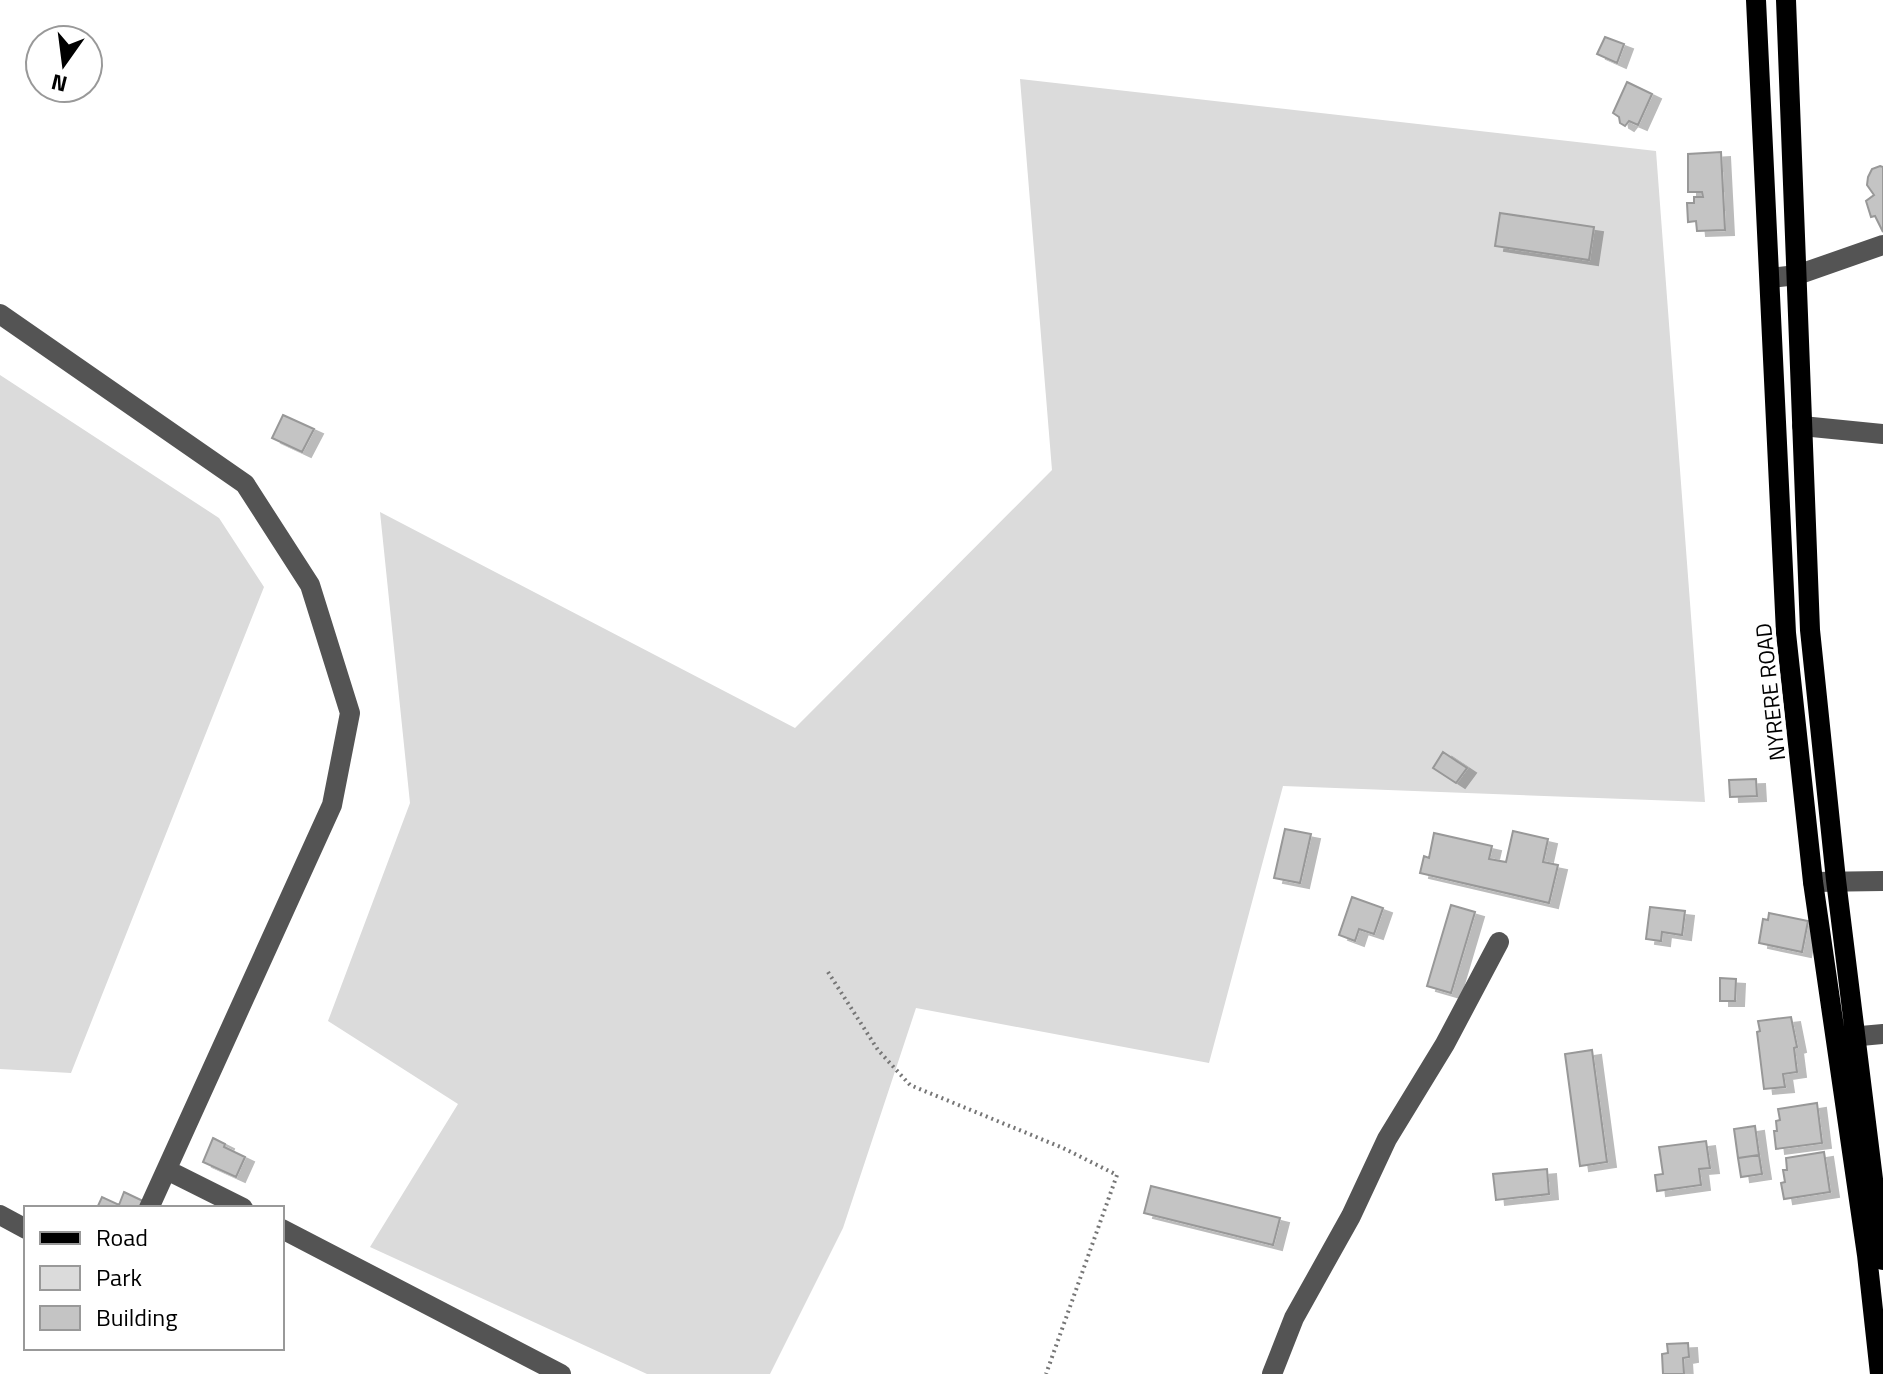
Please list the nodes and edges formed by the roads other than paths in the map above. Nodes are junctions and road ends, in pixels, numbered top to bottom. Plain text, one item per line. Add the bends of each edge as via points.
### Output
1 (1756, 0) edge
2 (1786, 0) edge
3 (1883, 245) edge
4 (1797, 275) junction
5 (1770, 278) junction
6 (0, 314) edge
7 (1802, 426) junction
8 (1883, 434) edge
9 (1836, 880) junction
10 (1883, 881) edge
11 (1813, 882) junction
12 (1499, 942) dead end
13 (1883, 1034) edge
14 (1845, 1037) junction
15 (167, 1170) junction
16 (150, 1206) edge
17 (239, 1206) edge
18 (0, 1215) edge
19 (24, 1228) edge
20 (284, 1230) edge
21 (1883, 1260) edge
22 (561, 1374) edge
23 (1272, 1374) edge
24 (1880, 1374) edge

1 - 5 main road, NYRERE ROAD
2 - 4 main road, NYRERE ROAD
3 - 4 street
4 - 5 street
4 - 7 main road, NYRERE ROAD
5 - 11 main road, NYRERE ROAD via 1786,633
6 - 15 street via 245,484 310,585 350,713 332,805
7 - 8 street
7 - 9 main road, NYRERE ROAD via 1810,630
9 - 10 street
9 - 11 street
9 - 14 main road, NYRERE ROAD
11 - 14 main road, NYRERE ROAD
12 - 23 street via 1387,1139 1294,1318
13 - 14 street
14 - 21 main road, NYRERE ROAD
14 - 24 main road, NYRERE ROAD
15 - 16 street
15 - 17 street
18 - 19 street
20 - 22 street

